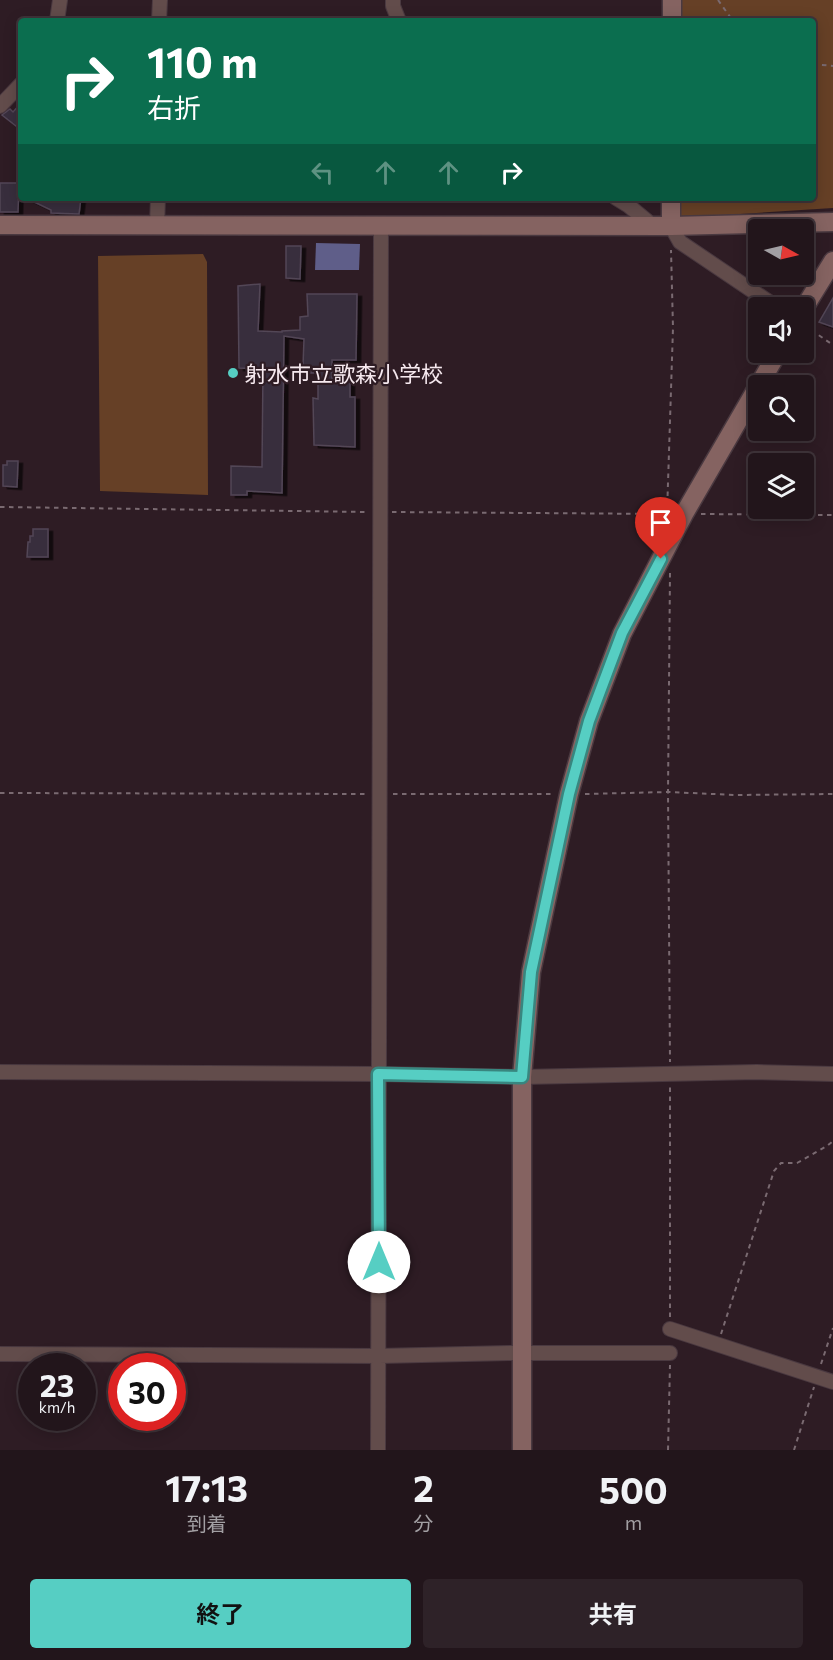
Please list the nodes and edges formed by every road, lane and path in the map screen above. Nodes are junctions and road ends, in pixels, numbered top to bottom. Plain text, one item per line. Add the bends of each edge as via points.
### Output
1 (60, 0) edge
2 (160, 0) edge
3 (393, 0) edge
4 (672, 0) edge
5 (718, 0) edge
6 (57, 18) edge
7 (159, 18) edge
8 (398, 18) edge
9 (672, 18) edge
10 (731, 18) edge
11 (816, 64) edge
12 (833, 66) edge
13 (18, 87) edge
14 (0, 106) edge
15 (158, 201) edge
16 (621, 201) edge
17 (670, 201) edge
18 (833, 222) edge
19 (0, 225) edge
20 (157, 225) junction
21 (381, 226) junction
22 (662, 226) junction
23 (833, 261) edge
24 (762, 297) edge
25 (811, 297) edge
26 (814, 332) edge
27 (833, 345) edge
28 (771, 363) edge
29 (0, 507) edge
30 (380, 512) junction
31 (676, 514) junction
32 (833, 515) edge
33 (670, 565) dead end
34 (668, 792) junction
35 (0, 793) edge
36 (379, 794) junction
37 (569, 794) junction
38 (833, 794) edge
39 (0, 1072) edge
40 (378, 1074) junction
41 (670, 1074) junction
42 (833, 1074) edge
43 (522, 1077) junction
44 (833, 1140) edge
45 (670, 1329) joint
46 (718, 1344) junction
47 (523, 1353) junction
48 (670, 1353) joint
49 (0, 1354) edge
50 (379, 1356) junction
51 (833, 1382) edge
52 (378, 1450) edge
53 (522, 1450) edge
54 (668, 1450) edge

1 - 6 street
2 - 7 street
3 - 8 street
4 - 9 street
5 - 10 path
11 - 12 path
13 - 14 street
15 - 20 street
16 - 22 street
17 - 22 street
18 - 22 street
19 - 20 street
20 - 21 street
21 - 22 street
21 - 30 street
22 - 24 street
22 - 31 path via 673,328
23 - 25 street
26 - 27 path
28 - 31 street
29 - 30 path
30 - 31 path
30 - 36 street
31 - 32 path
31 - 37 street via 622,633 589,721
33 - 34 path
34 - 37 path
34 - 38 path
34 - 41 path
35 - 36 path
36 - 37 path
36 - 40 street
37 - 43 street via 531,972
39 - 40 street
40 - 43 street
40 - 50 street
41 - 42 street
41 - 43 street
41 - 45 path
43 - 47 street
44 - 46 path via 797,1164 781,1163 774,1171
45 - 46 street
46 - 51 street
47 - 48 street
47 - 50 street
47 - 53 street
48 - 54 path
49 - 50 street
50 - 52 street

